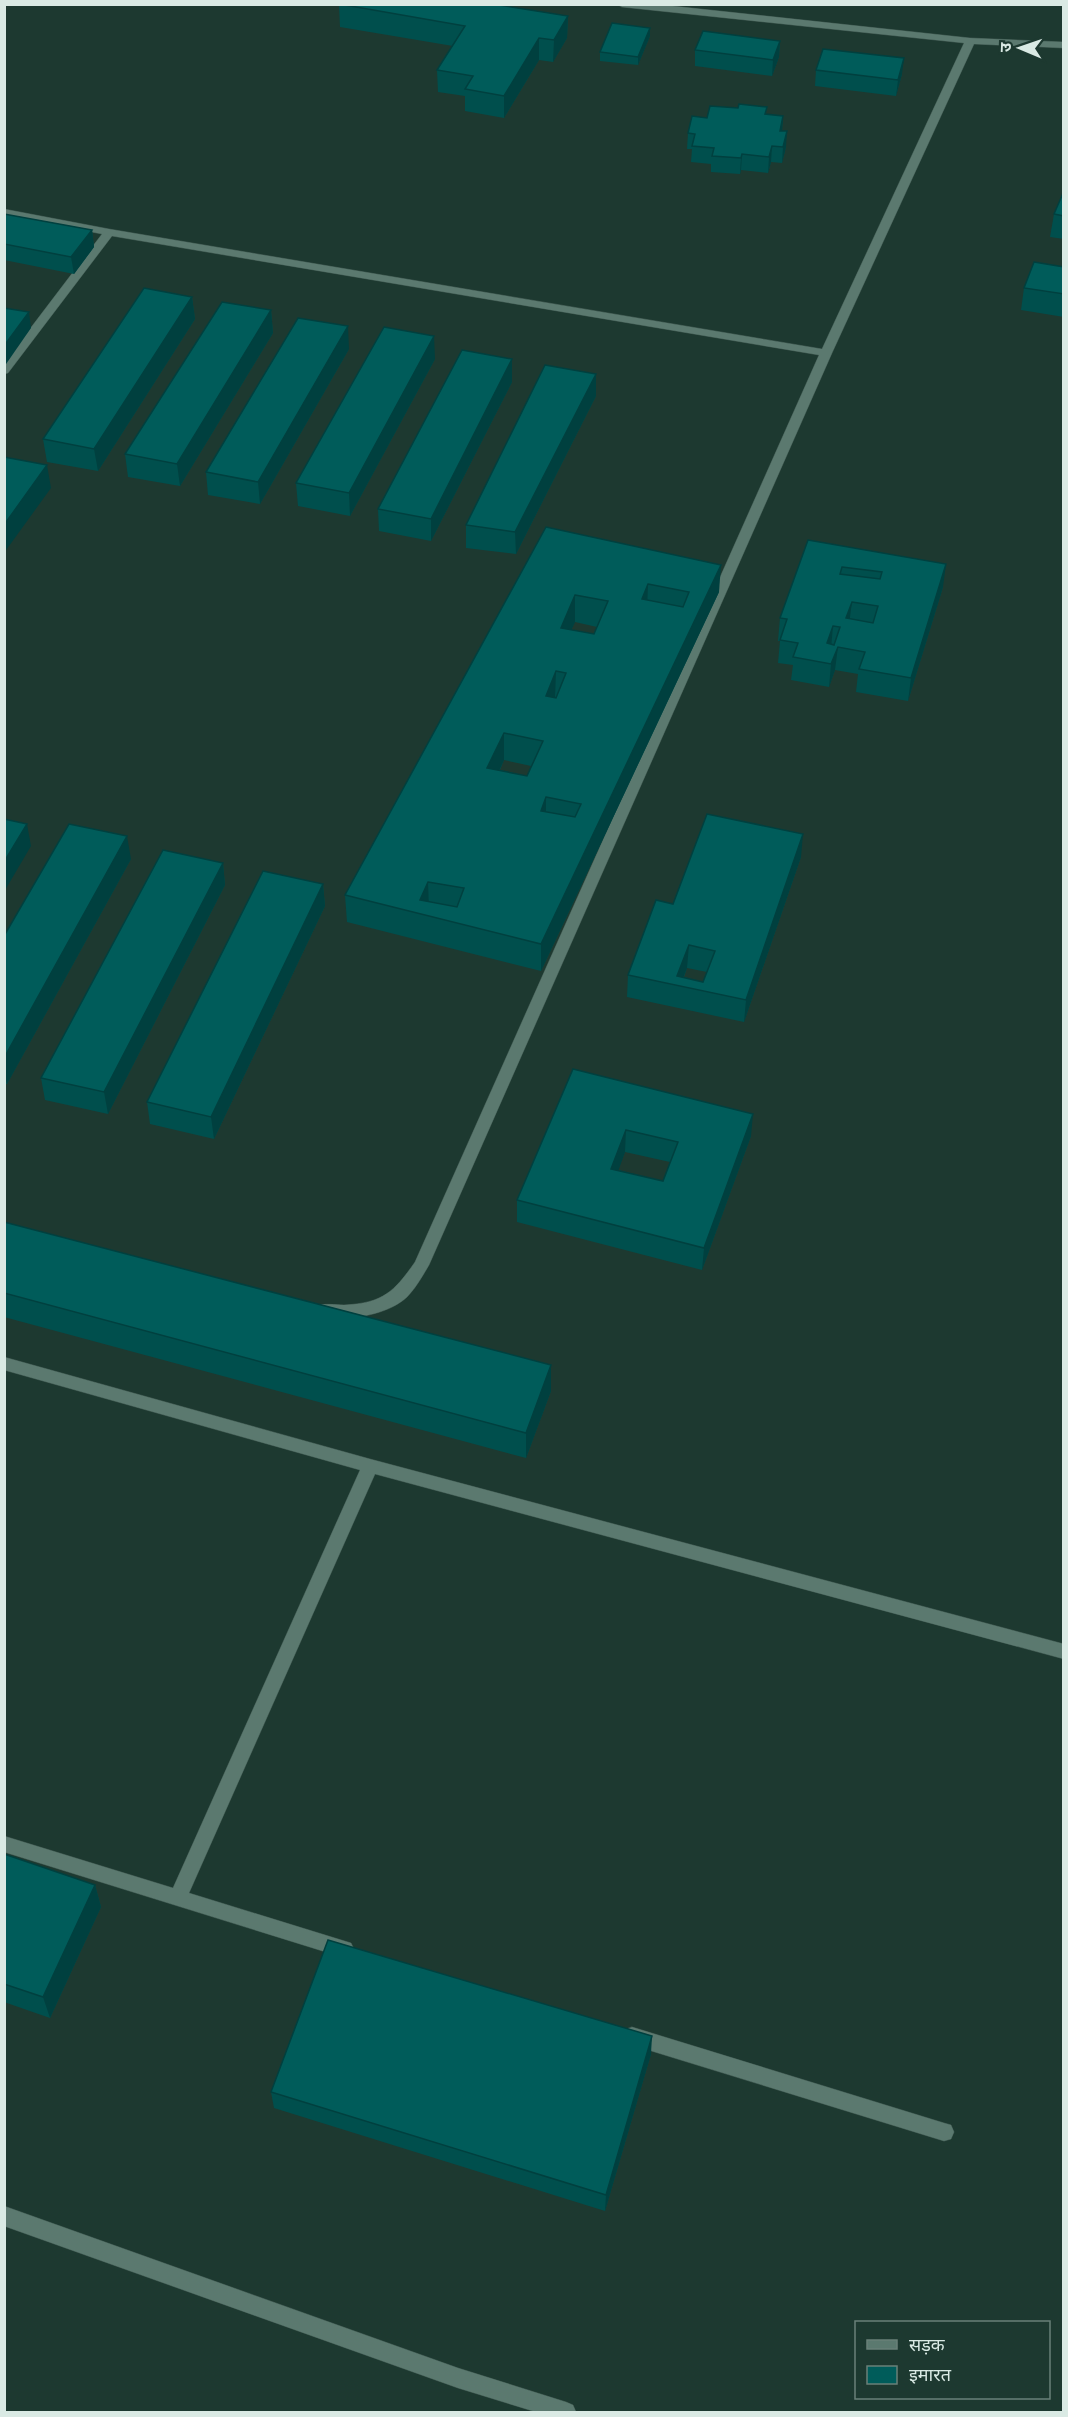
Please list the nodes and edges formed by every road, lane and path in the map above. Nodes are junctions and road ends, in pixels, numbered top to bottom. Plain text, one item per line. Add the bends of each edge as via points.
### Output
1 (622, 4) edge
2 (660, 7) edge
3 (970, 41) junction
4 (1064, 45) edge
5 (4, 212) edge
6 (109, 232) junction
7 (826, 353) junction
8 (4, 371) edge
9 (308, 1308) edge
10 (4, 1363) edge
11 (370, 1466) junction
12 (1064, 1652) edge
13 (4, 1844) edge
14 (178, 1898) junction
15 (361, 1953) edge
16 (612, 2031) edge
17 (944, 2132) dead end
18 (4, 2216) edge
19 (566, 2412) edge

1 - 2 street
2 - 3 street
3 - 4 street
3 - 7 street
5 - 6 street
6 - 7 street
6 - 8 street
7 - 9 street via 421,1265 401,1293 380,1303 357,1310
10 - 11 street
11 - 12 street
11 - 14 street
13 - 14 street
14 - 15 street
16 - 17 street
18 - 19 street via 458,2378

